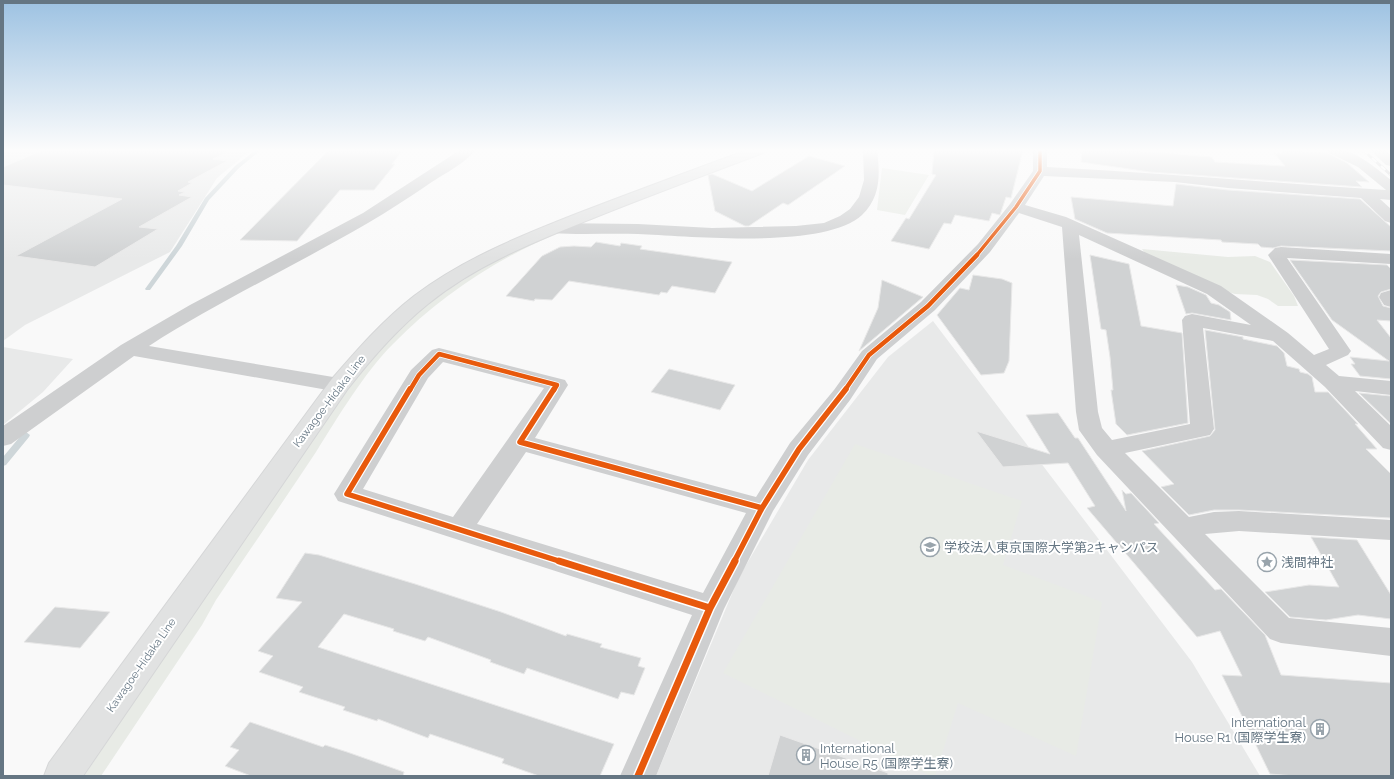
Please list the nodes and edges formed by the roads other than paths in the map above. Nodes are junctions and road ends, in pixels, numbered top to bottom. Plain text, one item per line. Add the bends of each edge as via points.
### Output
1 (416, 186) edge
2 (662, 186) edge
3 (871, 186) edge
4 (1027, 186) edge
5 (1264, 186) edge
6 (1366, 193) junction
7 (1391, 195) edge
8 (1016, 207) junction
9 (1391, 218) edge
10 (1070, 225) junction
11 (553, 228) junction
12 (1391, 259) edge
13 (1391, 296) edge
14 (1391, 301) edge
15 (1281, 336) junction
16 (128, 349) junction
17 (1312, 364) junction
18 (1333, 382) junction
19 (339, 385) junction
20 (1391, 388) edge
21 (1388, 436) edge
22 (3, 438) edge
23 (520, 442) junction
24 (1106, 449) junction
25 (762, 508) junction
26 (459, 529) junction
27 (1182, 529) junction
28 (1391, 530) edge
29 (710, 608) junction
30 (1391, 642) edge
31 (62, 776) edge
32 (638, 776) edge

1 - 16 street via 360,223 197,309
2 - 11 main road, Kawagoe-Hidaka Line
3 - 11 street via 856,211 846,219 809,230 722,233
4 - 8 street
5 - 6 street
6 - 7 street
6 - 9 street
8 - 10 street
8 - 25 street via 984,248 928,306 869,355 842,395 799,449
10 - 15 street via 1214,290
10 - 24 street via 1087,412 1091,430
11 - 19 main road, Kawagoe-Hidaka Line via 486,259 421,300 369,348
12 - 17 street via 1281,252 1277,255 1341,351
13 - 14 street via 1388,297
15 - 17 street
15 - 24 street via 1192,320 1202,429
16 - 19 street
16 - 22 street
17 - 18 street
18 - 20 street
18 - 21 street
19 - 31 main road, Kawagoe-Hidaka Line
23 - 25 street
23 - 26 street
23 - 26 street via 557,386 440,354 419,374 348,494
24 - 27 street
25 - 29 street
26 - 29 street
27 - 28 street via 1239,520
27 - 30 street via 1281,630
29 - 32 street

